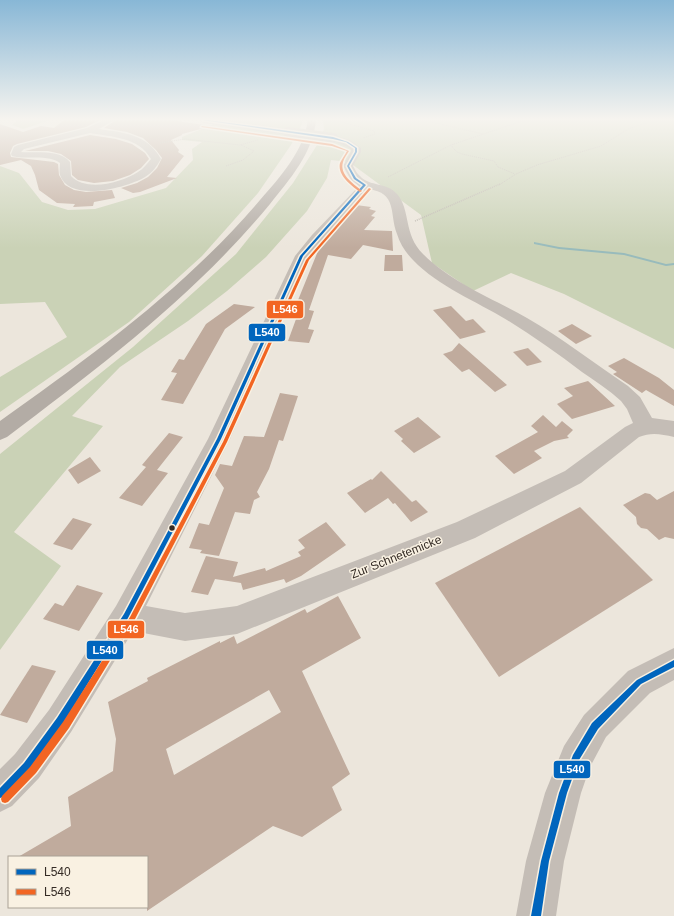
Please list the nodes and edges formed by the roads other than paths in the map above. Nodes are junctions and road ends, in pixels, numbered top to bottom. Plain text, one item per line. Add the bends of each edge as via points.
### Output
1 (65, 163) edge
2 (153, 163) edge
3 (294, 163) edge
4 (350, 163) edge
5 (365, 185) junction
6 (645, 426) junction
7 (674, 429) edge
8 (0, 432) edge
9 (126, 616) junction
10 (674, 663) edge
11 (0, 794) edge
12 (536, 916) edge

1 - 2 street via 65,176 70,184 100,188 143,174
3 - 8 main road via 263,205 214,257 98,360
4 - 5 street, bridge via 348,166 355,178
5 - 6 street via 382,188 395,199 399,206 401,226 407,243 418,258 459,288 513,316 581,362 630,399 639,410
5 - 9 street via 302,256 219,439
6 - 7 street
6 - 9 street, Zur Schnetemicke via 632,432 573,477 466,530 237,620 185,627
9 - 11 street via 55,728 27,766
10 - 12 street via 639,682 595,726 576,758 563,793 545,861

